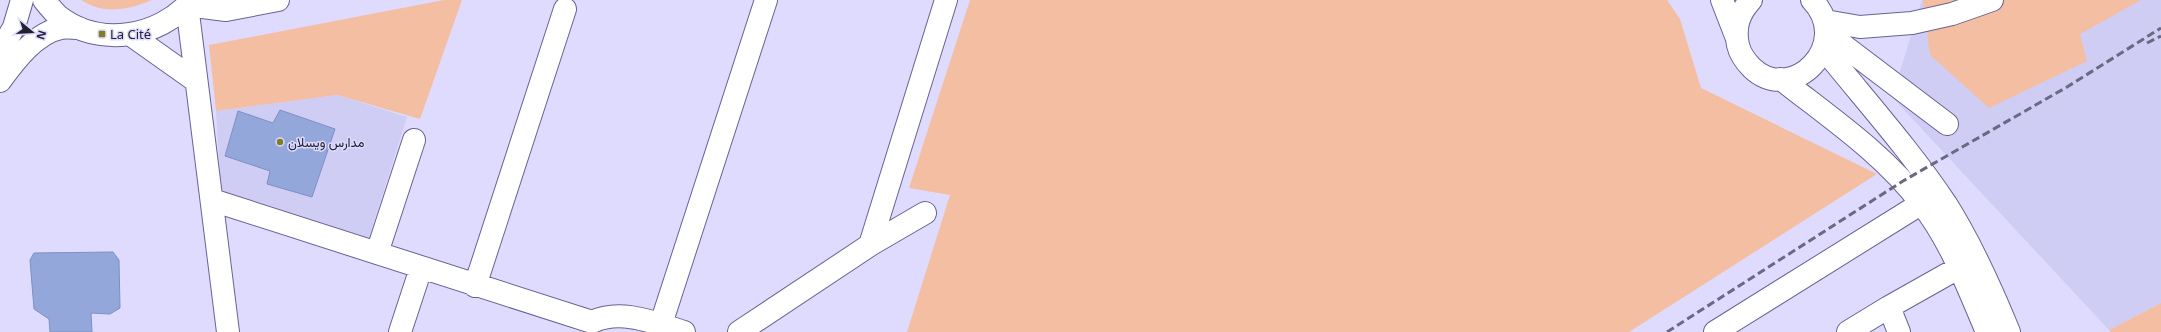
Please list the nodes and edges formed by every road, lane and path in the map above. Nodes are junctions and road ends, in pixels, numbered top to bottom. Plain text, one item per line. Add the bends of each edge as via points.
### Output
1 (22, 0) edge
2 (44, 0) edge
3 (278, 0) edge
4 (766, 0) edge
5 (946, 0) edge
6 (1722, 0) edge
7 (1751, 0) edge
8 (1812, 0) edge
9 (1992, 0) edge
10 (189, 3) edge
11 (565, 9) dead end
12 (79, 28) junction
13 (1826, 34) junction
14 (131, 35) junction
15 (1736, 36) junction
16 (0, 52) edge
17 (1781, 79) junction
18 (0, 81) edge
19 (196, 81) junction
20 (1947, 124) dead end
21 (414, 140) dead end
22 (212, 200) junction
23 (1922, 203) junction
24 (925, 213) dead end
25 (870, 245) junction
26 (377, 253) junction
27 (1960, 267) junction
28 (421, 268) junction
29 (475, 286) junction
30 (1889, 307) junction
31 (661, 324) junction
32 (1741, 325) edge
33 (591, 327) edge
34 (228, 332) edge
35 (400, 332) edge
36 (684, 332) edge
37 (739, 332) edge
38 (1715, 332) edge
39 (1848, 332) edge
40 (1899, 332) edge
41 (1987, 332) edge
42 (2009, 332) edge

1 - 16 street via 14,26
2 - 12 street via 58,16
3 - 10 street via 226,10
4 - 31 street
5 - 25 street
6 - 15 street
7 - 15 street via 1743,8 1737,21
8 - 13 street via 1819,8
9 - 13 street via 1952,14 1912,23 1860,26
10 - 14 street via 172,18 146,31
10 - 19 street
11 - 29 street
12 - 14 street via 102,34
12 - 18 street via 61,28 49,32 26,49
13 - 17 street via 1818,61 1807,71
13 - 20 street
13 - 42 street via 1903,147 1946,204 1982,269
14 - 19 street
15 - 17 street via 1738,49 1755,71 1767,77
17 - 23 street via 1872,151
19 - 22 street
21 - 26 street
22 - 26 street
22 - 34 street
23 - 27 street
23 - 32 street
24 - 25 street
25 - 37 street
26 - 28 street
27 - 30 street
27 - 41 street
28 - 29 street
28 - 35 street
29 - 33 street
30 - 39 street
30 - 40 street
31 - 33 street via 617,315 603,317
31 - 36 street
32 - 38 street

